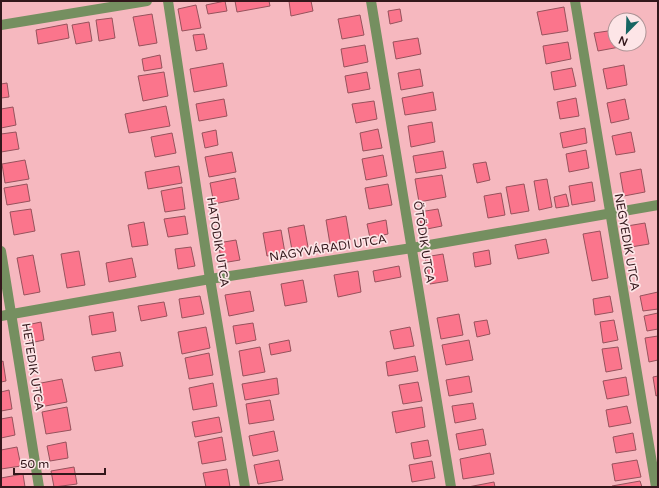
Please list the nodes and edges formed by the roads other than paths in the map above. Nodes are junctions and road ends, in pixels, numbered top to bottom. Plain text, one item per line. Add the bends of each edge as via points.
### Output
1 (147, 1) edge
2 (168, 1) edge
3 (371, 1) edge
4 (575, 1) edge
5 (1, 25) edge
6 (658, 205) edge
7 (609, 214) junction
8 (412, 248) junction
9 (1, 251) edge
10 (210, 279) junction
11 (6, 315) edge
12 (39, 487) edge
13 (245, 487) edge
14 (451, 487) edge
15 (656, 487) edge

1 - 5 street
2 - 10 street, HATODIK UTCA
3 - 8 street, ÖTÖDIK UTCA
4 - 7 street, NEGYEDIK UTCA
6 - 7 street, NAGYVÁRADI UTCA
7 - 8 street, NAGYVÁRADI UTCA
7 - 15 street, NEGYEDIK UTCA
8 - 10 street, NAGYVÁRADI UTCA
8 - 14 street, ÖTÖDIK UTCA
9 - 11 street, HETEDIK UTCA
10 - 11 street, NAGYVÁRADI UTCA
10 - 13 street, HATODIK UTCA
11 - 12 street, HETEDIK UTCA

